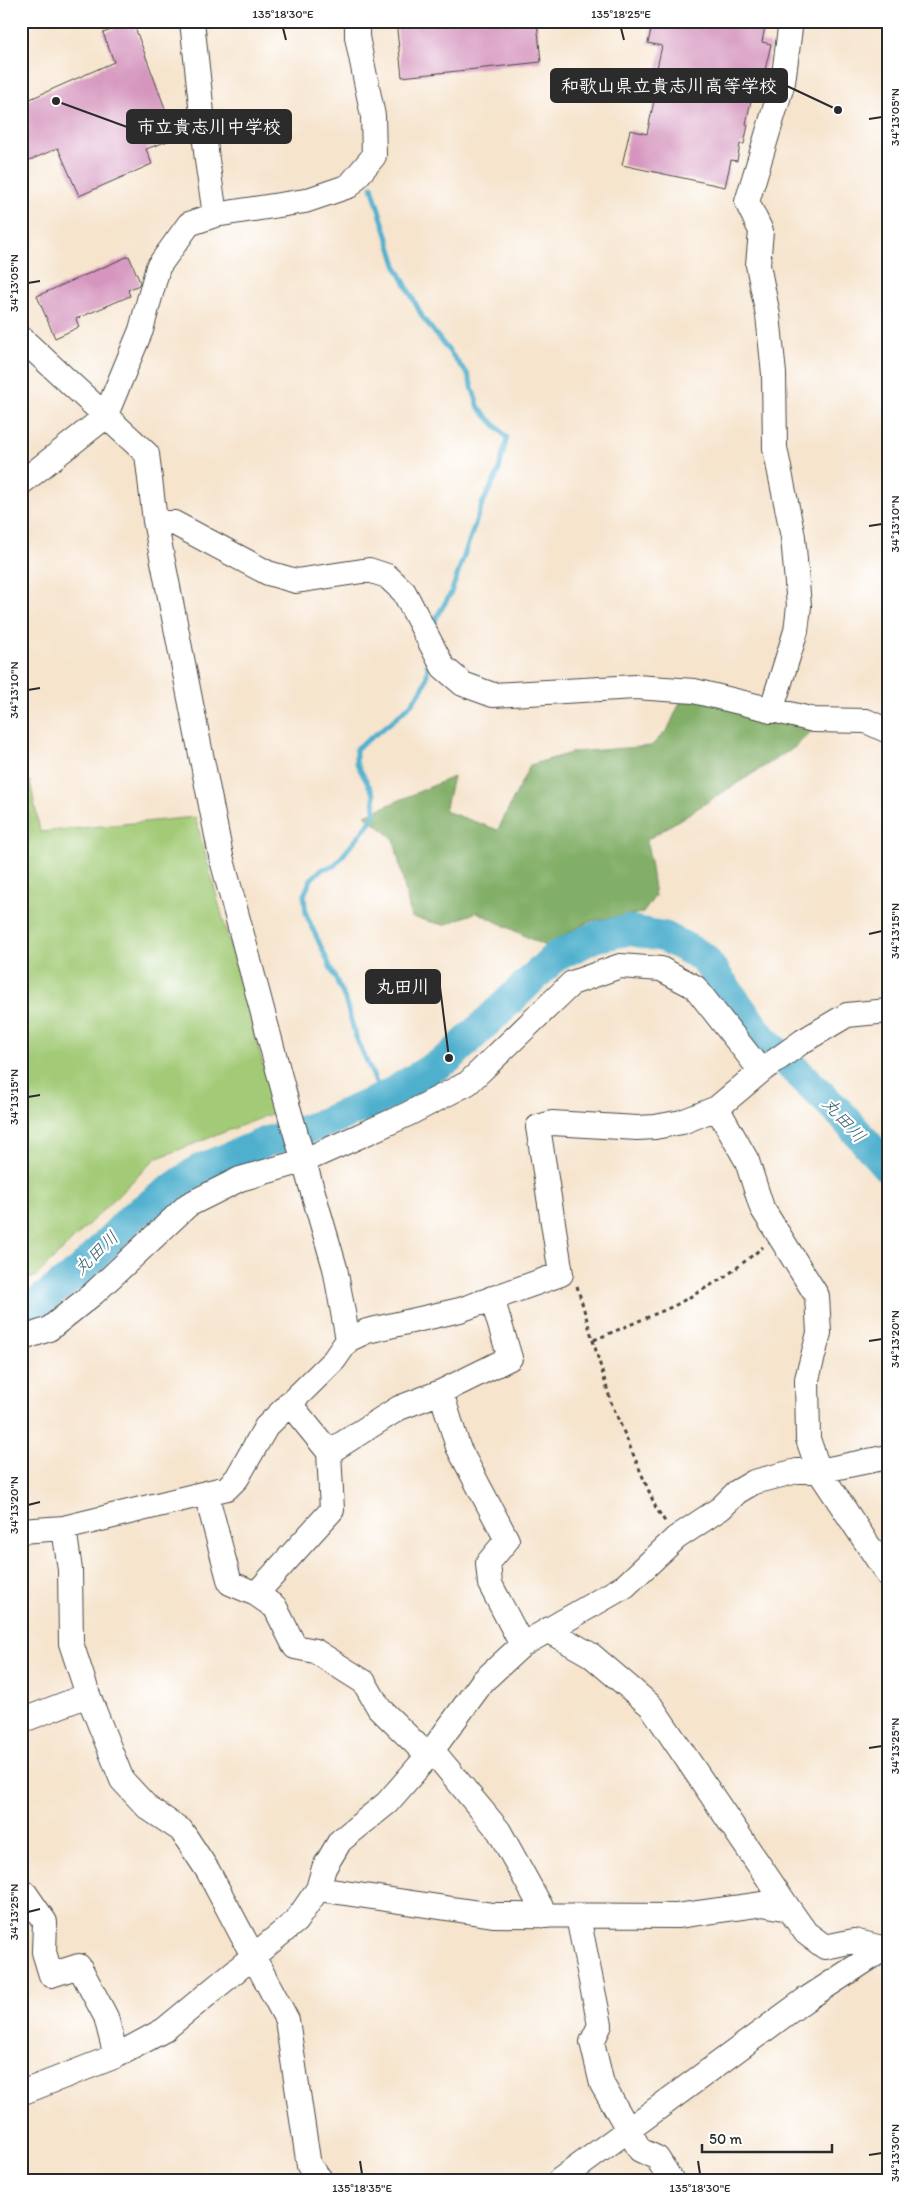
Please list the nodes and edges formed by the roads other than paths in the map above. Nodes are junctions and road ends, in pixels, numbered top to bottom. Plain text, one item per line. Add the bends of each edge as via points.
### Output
1 (192, 21) edge
2 (357, 21) edge
3 (791, 21) edge
4 (215, 215) junction
5 (21, 338) edge
6 (105, 417) junction
7 (21, 483) edge
8 (155, 521) junction
9 (771, 711) junction
10 (888, 731) edge
11 (888, 1011) edge
12 (761, 1071) junction
13 (717, 1108) junction
14 (302, 1161) junction
15 (492, 1298) junction
16 (21, 1339) edge
17 (348, 1340) junction
18 (441, 1392) junction
19 (288, 1403) junction
20 (329, 1452) junction
21 (888, 1457) edge
22 (819, 1470) junction
23 (206, 1494) junction
24 (64, 1528) junction
25 (21, 1531) edge
26 (888, 1575) edge
27 (256, 1594) junction
28 (547, 1630) junction
29 (522, 1645) junction
30 (88, 1695) junction
31 (21, 1721) edge
32 (430, 1753) junction
33 (318, 1889) junction
34 (21, 1895) edge
35 (789, 1909) junction
36 (546, 1916) junction
37 (578, 1917) junction
38 (885, 1947) edge
39 (254, 1956) junction
40 (116, 2056) junction
41 (21, 2093) edge
42 (628, 2131) junction
43 (320, 2180) edge
44 (560, 2180) edge
45 (672, 2180) edge

1 - 4 street
2 - 4 street via 357,37 373,116 374,156 349,186 305,201
3 - 9 street via 783,82 747,202 761,230 758,265 768,315 774,374 776,448 793,537 799,606 796,631
4 - 6 street via 189,224 158,267 140,330
5 - 6 street
6 - 7 street
6 - 8 street via 148,454
8 - 9 street via 174,524 268,573 296,581 369,570 387,576 404,592 443,667 463,684 493,695 636,687 694,691
8 - 14 street via 221,856
9 - 10 street via 814,720 866,721
11 - 12 street via 847,1015
12 - 13 street
12 - 14 street via 695,987 661,969 620,966 572,983 468,1083 408,1114
13 - 15 street via 682,1122 655,1127 552,1123 538,1127 561,1274
13 - 22 street via 747,1162 762,1208 818,1296 819,1333 807,1379 808,1439
14 - 16 street via 240,1179 188,1205 94,1292 48,1329
14 - 17 street via 335,1268
15 - 17 street via 460,1310 367,1331
15 - 18 street via 510,1358
17 - 19 street via 334,1360
18 - 20 street via 399,1408
18 - 29 street via 458,1447 507,1540 488,1563 490,1584
19 - 20 street
19 - 23 street via 266,1427 237,1478 227,1488
20 - 27 street via 332,1510
21 - 22 street
22 - 26 street
22 - 28 street via 797,1471 754,1482 676,1538 625,1586
23 - 24 street
23 - 27 street via 230,1583
24 - 25 street
24 - 30 street via 70,1570 71,1643
27 - 32 street via 275,1606 295,1647 315,1651 364,1682 379,1708
28 - 29 street
28 - 35 street via 591,1655 651,1706
29 - 32 street via 483,1681
30 - 31 street
30 - 39 street via 122,1780 148,1808 181,1830 208,1870
32 - 33 street via 387,1802 340,1841 324,1868
32 - 36 street via 498,1831
33 - 36 street via 493,1915
33 - 39 street via 296,1921
34 - 40 street via 25,1893 45,1922 44,1952 51,1974 79,1966 106,2017
35 - 37 street via 764,1904 677,1916
35 - 38 street via 806,1933 825,1947 854,1941
36 - 37 street
37 - 42 street via 600,2025 592,2042 602,2084
38 - 42 street via 805,2000
39 - 40 street via 164,2030
39 - 43 street via 287,2020 308,2166
40 - 41 street
42 - 44 street
42 - 45 street via 640,2150 657,2158

